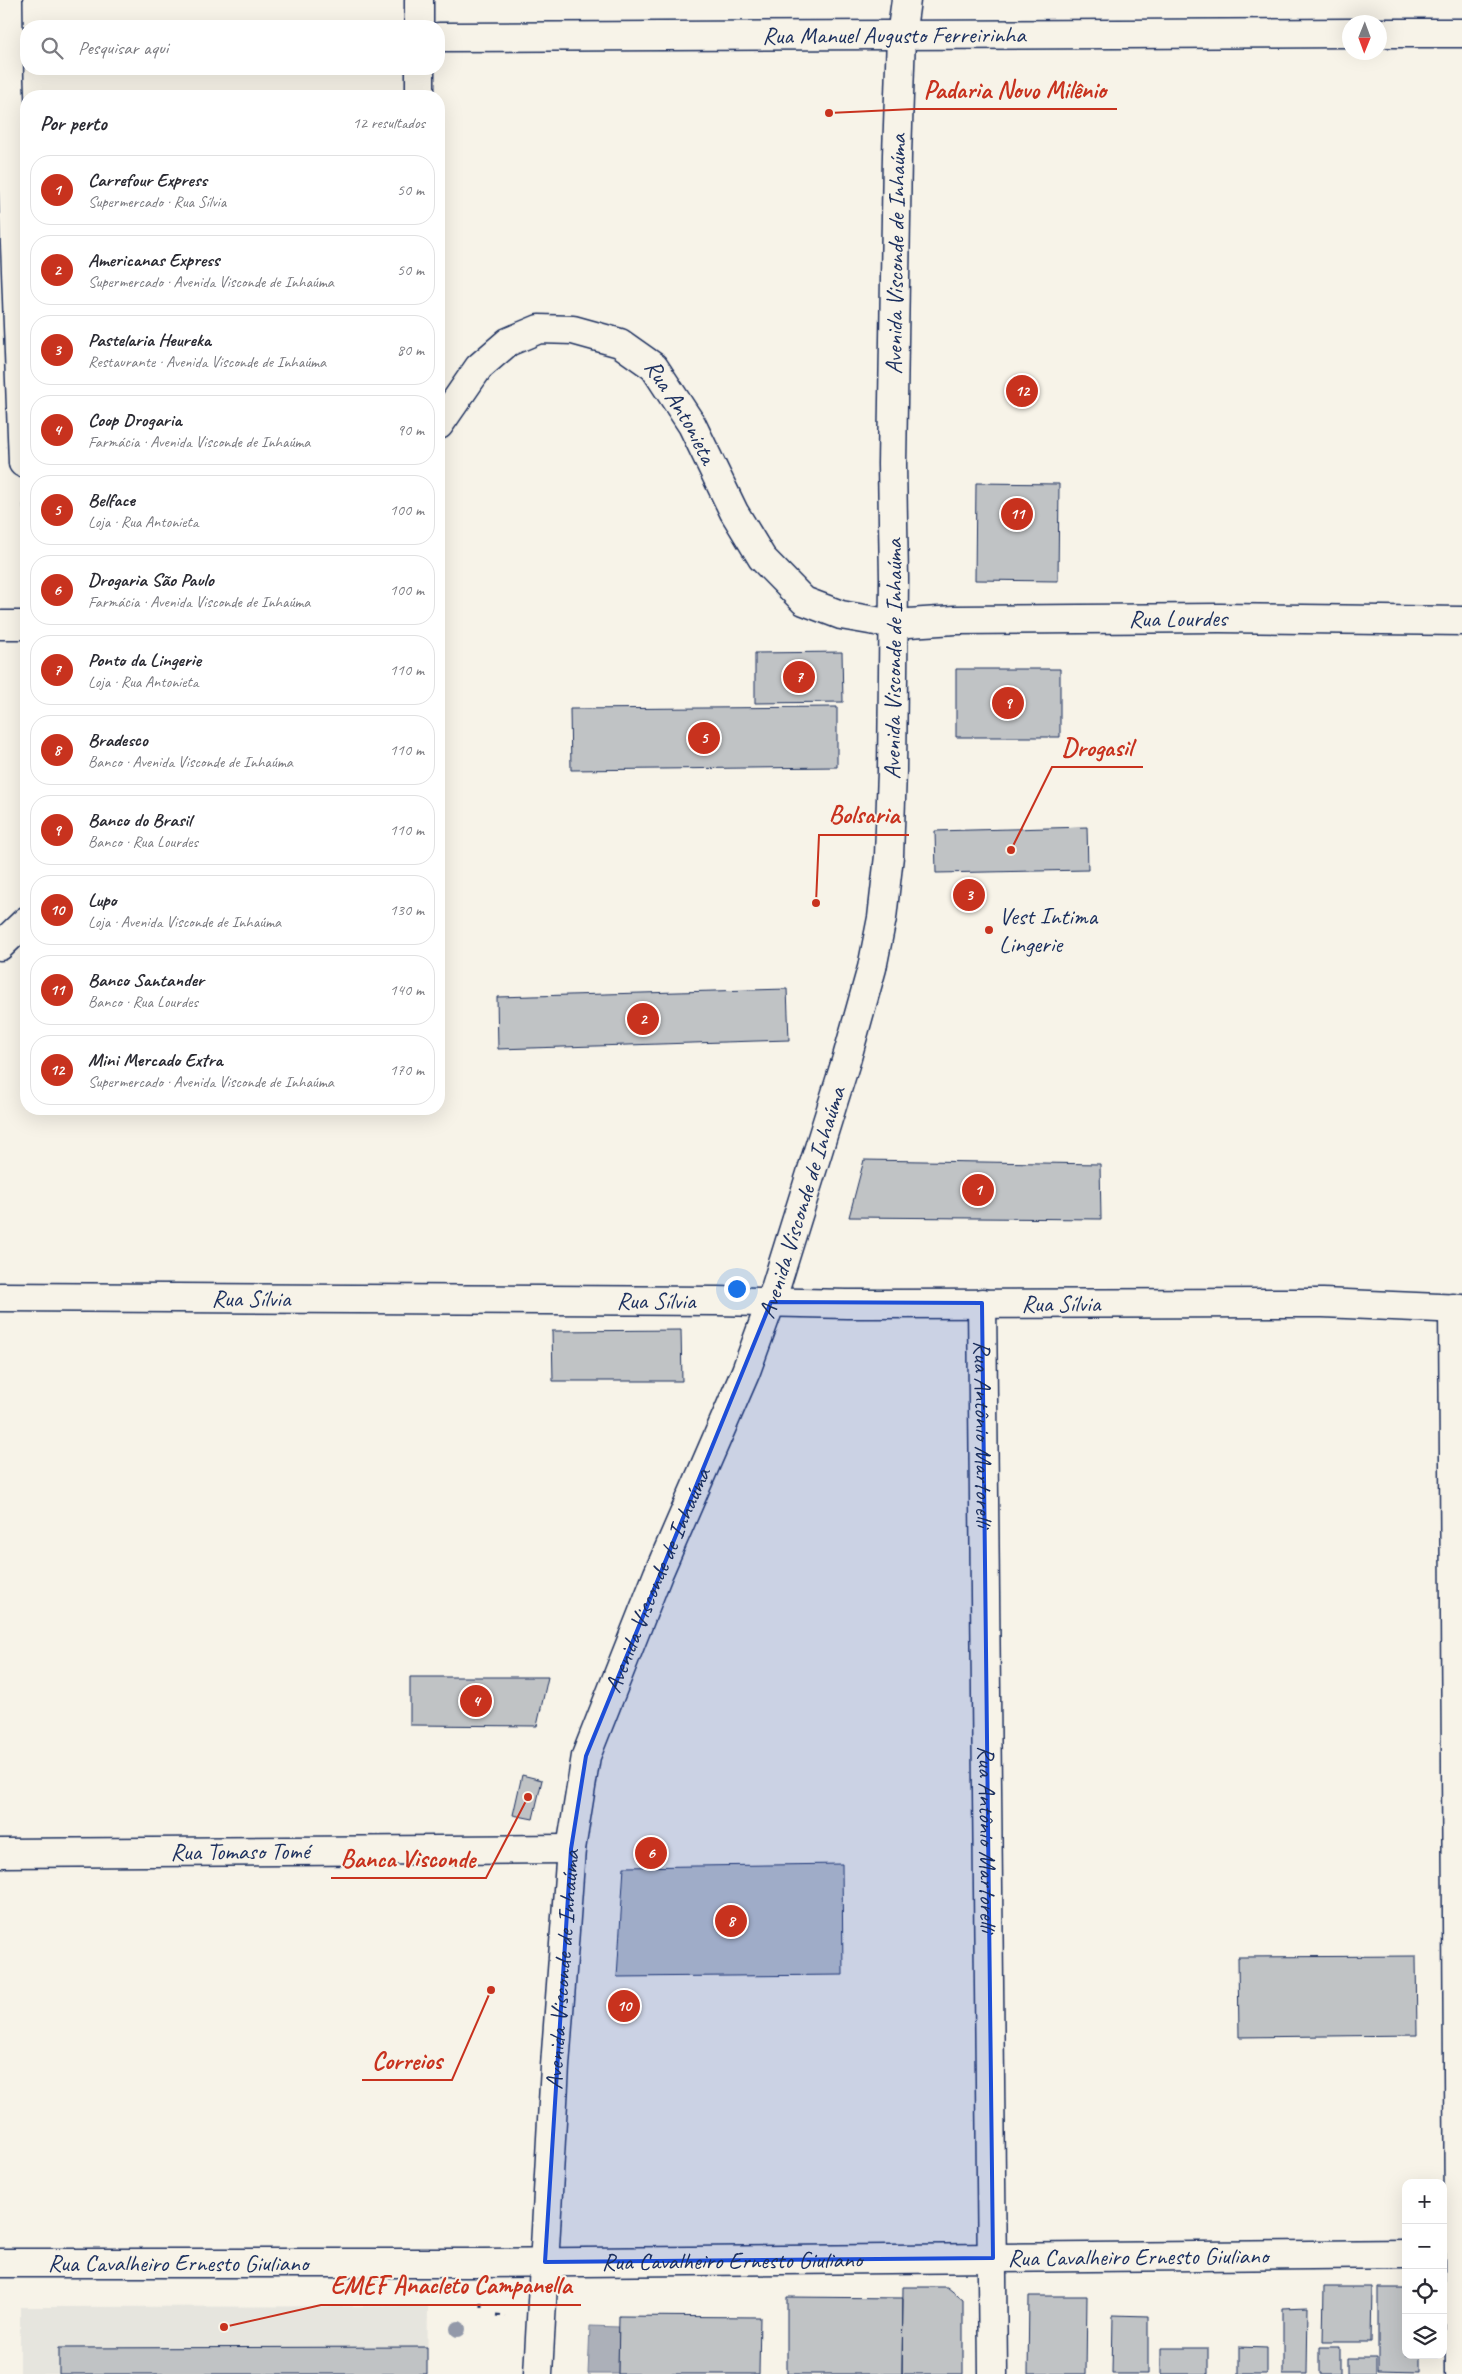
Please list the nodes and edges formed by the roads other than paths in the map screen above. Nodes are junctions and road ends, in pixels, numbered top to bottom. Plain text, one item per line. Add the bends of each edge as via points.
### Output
1 (8, 0) edge
2 (419, 0) edge
3 (900, 13) edge
4 (419, 20) edge
5 (1387, 33) edge
6 (1462, 33) edge
7 (1342, 34) edge
8 (445, 37) edge
9 (11, 42) edge
10 (420, 75) edge
11 (420, 90) edge
12 (20, 358) edge
13 (445, 417) edge
14 (1462, 621) edge
15 (893, 624) junction
16 (0, 625) edge
17 (20, 625) edge
18 (20, 927) edge
19 (0, 946) edge
20 (0, 1297) edge
21 (771, 1302) junction
22 (982, 1304) junction
23 (1457, 1309) edge
24 (570, 1849) junction
25 (0, 1853) edge
26 (1402, 2254) edge
27 (1455, 2254) edge
28 (993, 2258) junction
29 (545, 2262) junction
30 (0, 2263) edge
31 (538, 2374) edge
32 (993, 2374) edge
33 (1460, 2374) edge

1 - 9 street
2 - 4 street
3 - 7 street, Rua Manuel Augusto Ferreirinha
3 - 8 street, Rua Manuel Augusto Ferreirinha via 828,34
3 - 15 street, Avenida Visconde de Inhaúma via 892,464
5 - 6 street
9 - 12 street
10 - 11 street
13 - 15 street, Rua Antonieta via 479,367 508,342 539,330 573,330 620,343 654,367 692,425 734,512 762,558 804,601 852,618
14 - 15 street, Rua Lourdes via 1210,618 956,620
15 - 21 street, Avenida Visconde de Inhaúma via 889,856 882,918 872,968 846,1061
16 - 17 street
18 - 19 street
20 - 21 street, Rua Sílvia
21 - 22 street, Rua Sílvia
21 - 24 street, Avenida Visconde de Inhaúma via 746,1370 658,1574 586,1756
22 - 23 street, Rua Sílvia via 1323,1303
22 - 28 street, Rua Antônio Martorelli
23 - 27 street
24 - 25 street, Rua Tomaso Tomé
24 - 29 street, Avenida Visconde de Inhaúma
26 - 28 street, Rua Cavalheiro Ernesto Giuliano
27 - 33 street
28 - 29 street, Rua Cavalheiro Ernesto Giuliano
28 - 32 street, Rua Antônio Martorelli
29 - 30 street, Rua Cavalheiro Ernesto Giuliano
29 - 31 street, Avenida Visconde de Inhaúma

